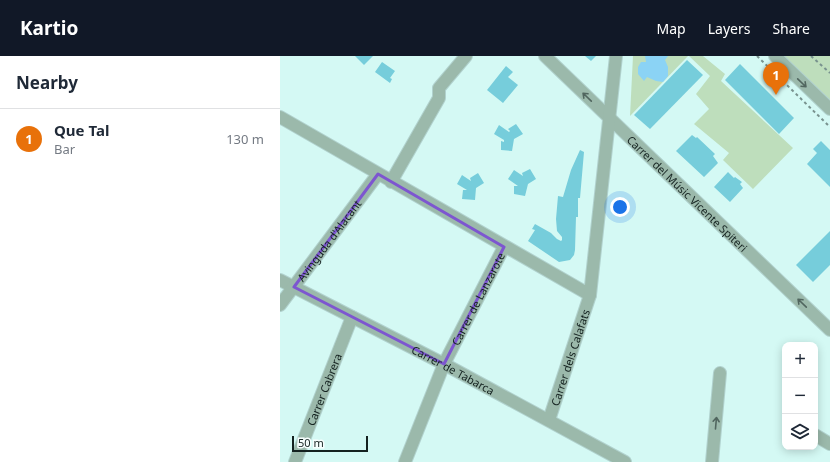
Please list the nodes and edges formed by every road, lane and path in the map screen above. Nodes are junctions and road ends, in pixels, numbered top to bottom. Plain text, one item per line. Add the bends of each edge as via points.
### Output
1 (466, 56) edge
2 (545, 56) edge
3 (616, 56) edge
4 (757, 56) edge
5 (775, 56) edge
6 (811, 56) edge
7 (830, 73) edge
8 (830, 110) edge
9 (280, 117) edge
10 (610, 119) junction
11 (830, 127) edge
12 (378, 174) junction
13 (391, 182) junction
14 (504, 247) junction
15 (280, 280) edge
16 (294, 287) junction
17 (590, 295) junction
18 (280, 306) edge
19 (352, 317) junction
20 (830, 330) edge
21 (444, 364) junction
22 (720, 374) dead end
23 (549, 420) junction
24 (818, 437) edge
25 (830, 444) edge
26 (295, 462) edge
27 (405, 462) edge
28 (625, 462) edge
29 (712, 462) edge

1 - 13 street via 439,88 439,98
10 -> 2 street, Carrer del Músic Vicente Spiteri
3 - 10 street, Carrer dels Calafats
4 - 11 path
5 -> 8 street
6 - 7 path
9 - 12 street
10 - 17 street, Carrer dels Calafats
20 -> 10 street, Carrer del Músic Vicente Spiteri
12 - 13 street
12 - 16 street, Avinguda d'Alacant
13 - 14 street
14 - 17 street
14 - 21 street, Carrer de Lanzarote
15 - 16 street, Carrer de Tabarca
16 - 18 street, Avinguda d'Alacant
16 - 19 street, Carrer de Tabarca
17 - 23 street, Carrer dels Calafats
19 - 21 street, Carrer de Tabarca
19 - 26 street, Carrer Cabrera
21 - 23 street, Carrer de Tabarca
21 - 27 street, Carrer de Lanzarote
29 -> 22 street
23 - 28 street, Carrer de Tabarca
24 - 25 street

